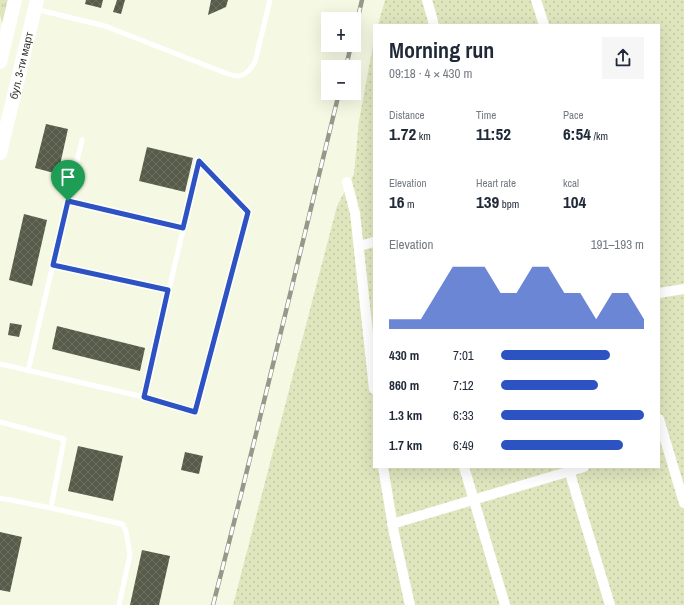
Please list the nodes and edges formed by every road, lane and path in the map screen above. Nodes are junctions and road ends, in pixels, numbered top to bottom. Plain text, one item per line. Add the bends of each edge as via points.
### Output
1 (15, 0) edge
2 (270, 0) edge
3 (427, 0) edge
4 (536, 0) edge
5 (36, 4) edge
6 (434, 24) edge
7 (544, 24) edge
8 (0, 62) edge
9 (82, 140) dead end
10 (0, 154) edge
11 (347, 182) dead end
12 (68, 201) junction
13 (183, 228) junction
14 (373, 242) edge
15 (359, 246) junction
16 (53, 265) junction
17 (684, 289) edge
18 (168, 290) junction
19 (660, 294) edge
20 (0, 364) edge
21 (28, 371) junction
22 (373, 379) edge
23 (144, 397) junction
24 (0, 422) edge
25 (660, 427) edge
26 (662, 442) edge
27 (383, 468) edge
28 (464, 468) edge
29 (569, 469) edge
30 (0, 498) edge
31 (473, 499) junction
32 (684, 502) edge
33 (51, 508) junction
34 (392, 524) junction
35 (119, 605) edge
36 (410, 605) edge
37 (505, 605) edge
38 (610, 605) edge

1 - 8 main road, бул. 3-ти март
2 - 5 lane via 255,62 245,74 238,76 105,26
3 - 6 street
4 - 7 street
5 - 10 main road, бул. 3-ти март
9 - 12 lane
11 - 15 street via 355,213
12 - 13 lane
12 - 16 lane
13 - 18 lane
13 - 23 lane via 199,161 248,212 195,412
14 - 15 street
15 - 22 street
16 - 18 lane
16 - 21 lane
17 - 19 street
18 - 23 lane
20 - 21 lane
21 - 23 lane
24 - 33 lane via 64,439
25 - 26 street
26 - 32 street
27 - 34 street
28 - 31 street
29 - 31 street
29 - 38 street
30 - 33 lane
31 - 34 street
31 - 37 street
33 - 35 lane via 122,524 126,531 130,555
34 - 36 street

